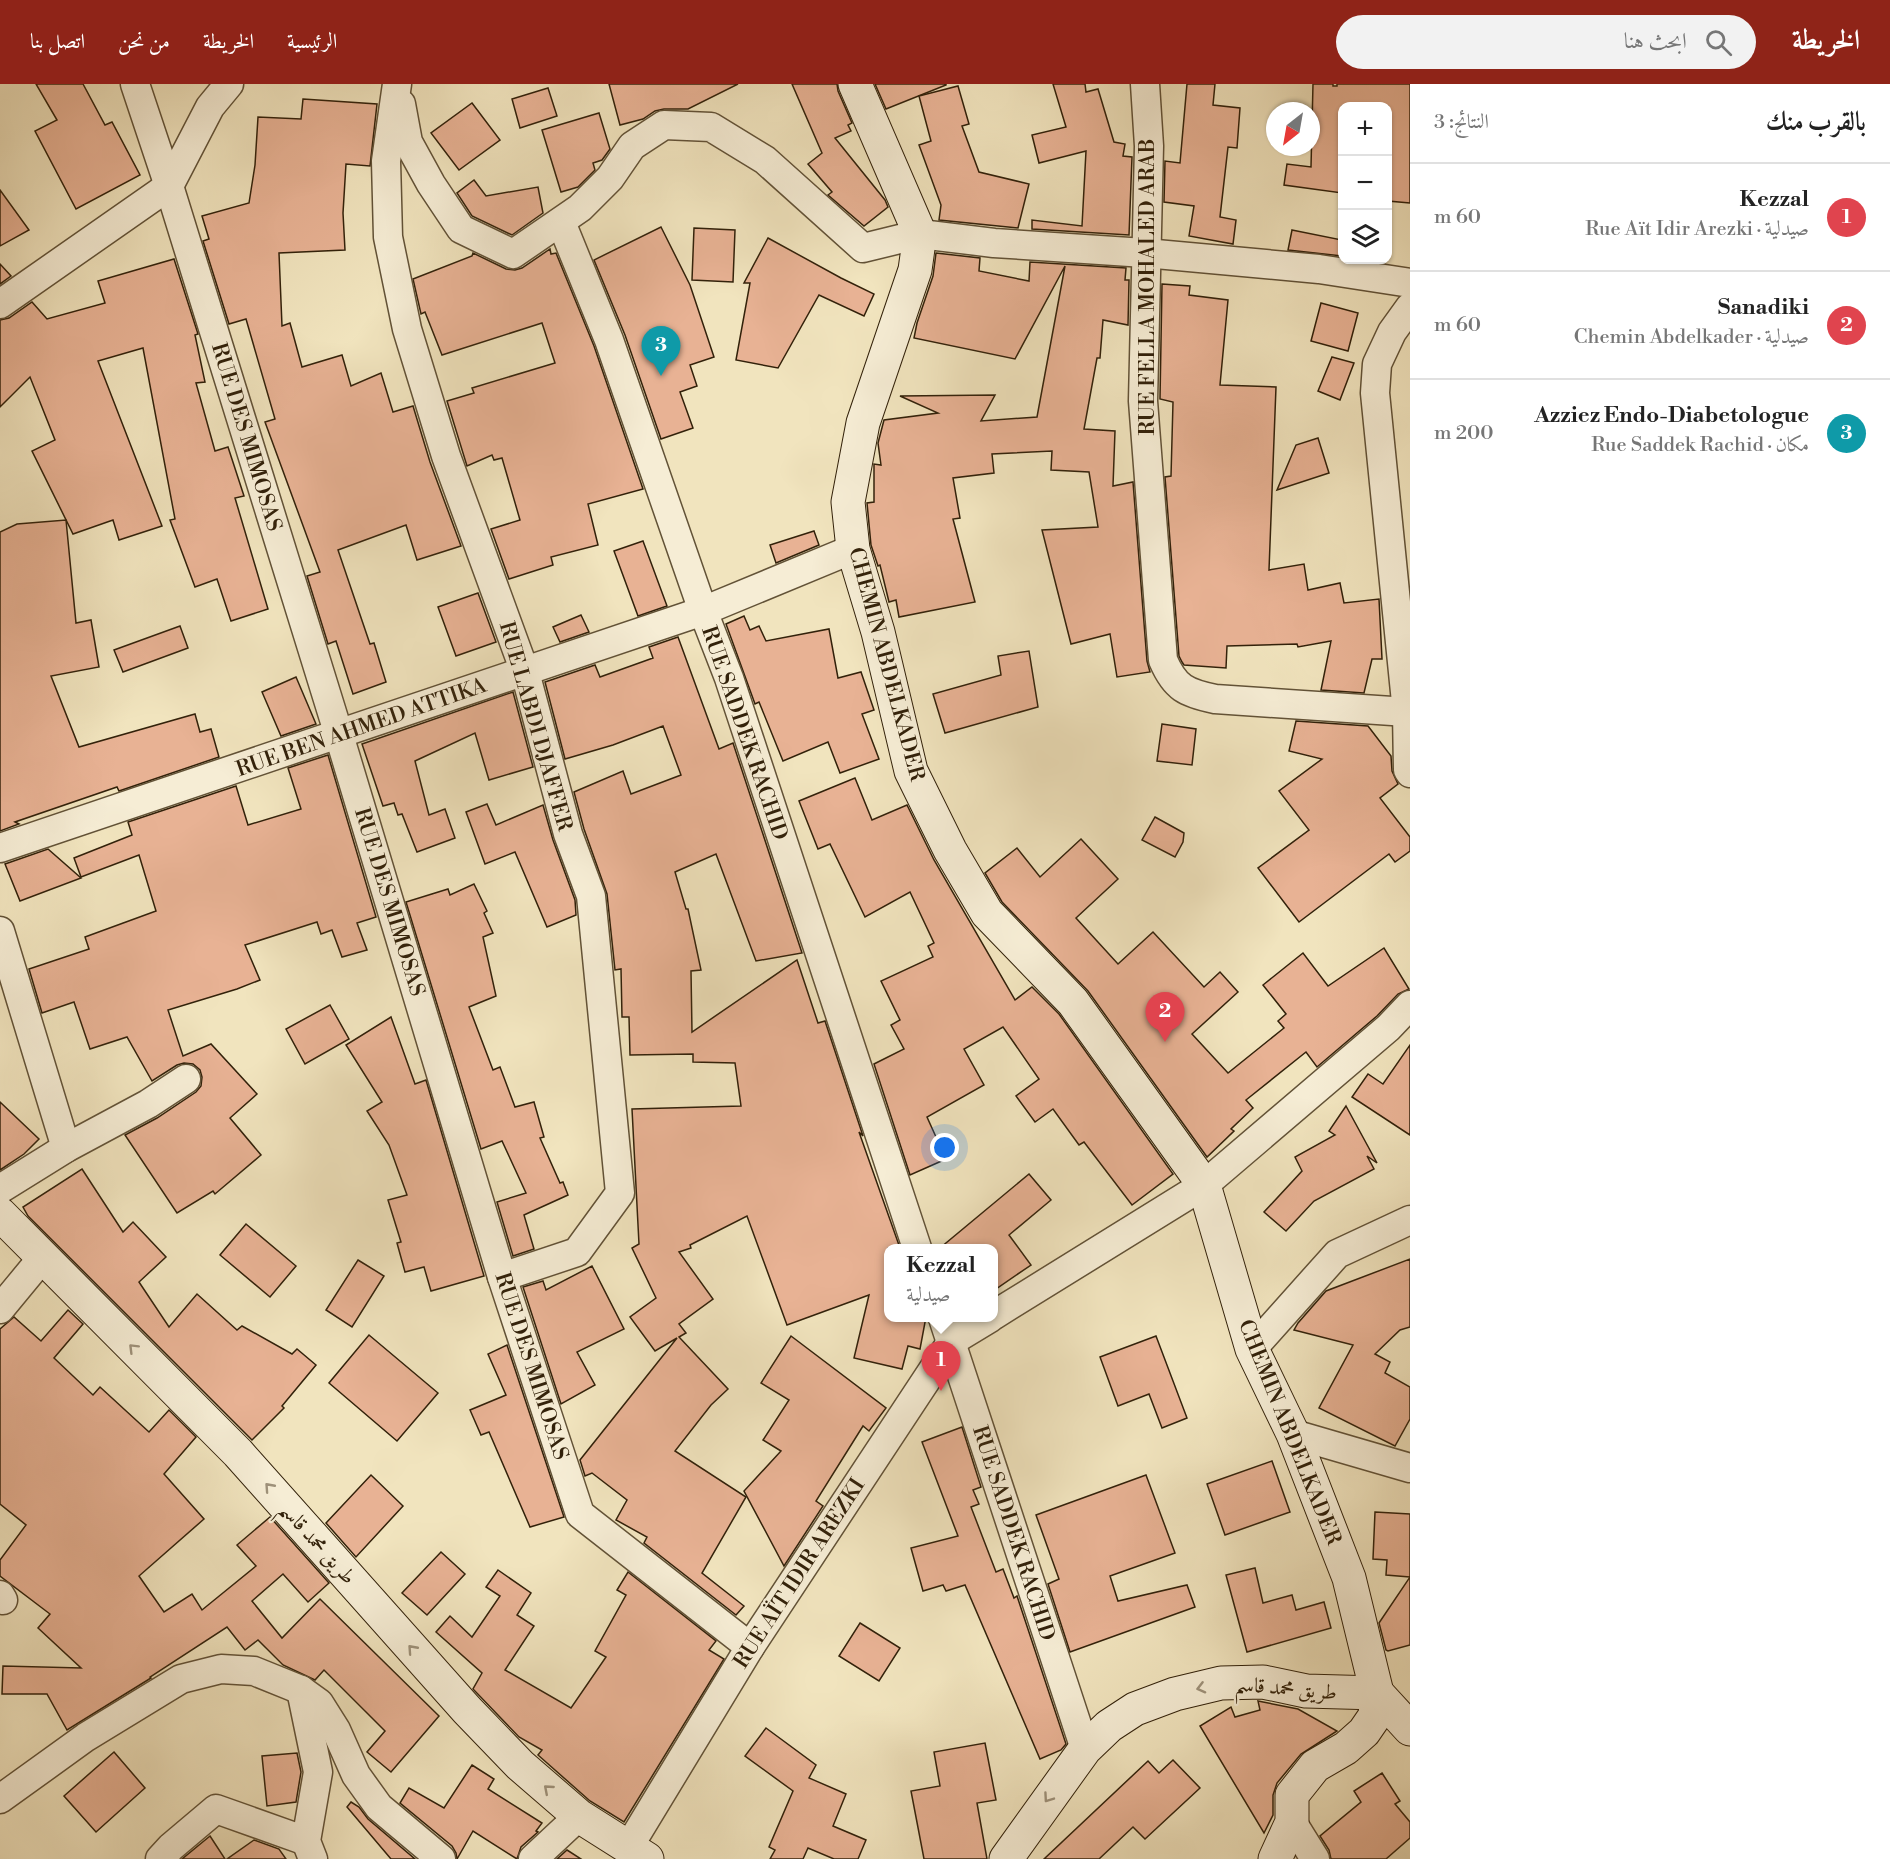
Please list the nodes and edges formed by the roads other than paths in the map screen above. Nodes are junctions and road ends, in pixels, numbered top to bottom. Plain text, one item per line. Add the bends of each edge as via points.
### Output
1 (135, 84) edge
2 (229, 84) edge
3 (397, 84) edge
4 (855, 84) edge
5 (1145, 84) edge
6 (169, 186) junction
7 (561, 222) junction
8 (920, 234) junction
9 (1146, 253) junction
10 (1410, 283) edge
11 (0, 303) edge
12 (1410, 307) edge
13 (854, 549) junction
14 (1410, 599) edge
15 (703, 611) junction
16 (1397, 628) junction
17 (525, 672) junction
18 (1407, 712) junction
19 (339, 735) junction
20 (1410, 773) edge
21 (0, 848) edge
22 (0, 931) edge
23 (1410, 1005) edge
24 (186, 1079) dead end
25 (66, 1148) junction
26 (1204, 1185) junction
27 (0, 1190) edge
28 (0, 1214) edge
29 (1410, 1220) edge
30 (916, 1244) edge
31 (43, 1257) junction
32 (502, 1276) junction
33 (0, 1309) edge
34 (998, 1312) edge
35 (971, 1322) edge
36 (947, 1329) edge
37 (1252, 1349) junction
38 (1293, 1434) junction
39 (1410, 1468) edge
40 (750, 1647) junction
41 (301, 1690) junction
42 (1377, 1693) junction
43 (1410, 1729) edge
44 (1085, 1749) junction
45 (0, 1799) edge
46 (579, 1816) junction
47 (1292, 1822) junction
48 (310, 1850) edge
49 (637, 1853) edge
50 (160, 1859) edge
51 (441, 1859) edge
52 (532, 1859) edge
53 (1006, 1859) edge
54 (1275, 1859) edge
55 (1315, 1859) edge

1 - 6 street, RUE DES MIMOSAS
2 - 6 street via 210,107
3 - 7 street via 408,142 461,229 513,254
3 - 17 street, RUE LABDI DJAFFER via 386,161 388,237 407,329 446,456
4 - 8 street
5 - 9 street, RUE FELLA MOHALED ARAB via 1149,146
6 - 11 street
6 - 19 street, RUE DES MIMOSAS
7 - 8 street via 610,177 632,146 664,125 711,127 765,160 863,248
7 - 15 street, RUE SADDEK RACHID via 609,339
8 - 9 street
8 - 13 street, CHEMIN ABDELKADER via 915,270 863,423 848,502
9 - 10 street via 1319,269
9 - 18 street, RUE FELLA MOHALED ARAB via 1143,402 1163,660 1170,675 1180,688 1215,699
12 - 16 street via 1377,363 1376,393
13 - 15 street, RUE BEN AHMED ATTIKA
13 - 26 street, CHEMIN ABDELKADER via 911,771 950,850 987,913 1073,1002
14 - 16 street
15 - 17 street, RUE BEN AHMED ATTIKA
15 - 30 street, RUE SADDEK RACHID via 729,678
16 - 18 street
17 - 19 street, RUE BEN AHMED ATTIKA
17 - 32 street, RUE LABDI DJAFFER via 568,834 591,896 620,1193 577,1252
18 - 20 street
19 - 21 street, RUE BEN AHMED ATTIKA
19 - 32 street, RUE DES MIMOSAS
22 - 25 street
23 - 26 street, RUE AÏT IDIR AREZKI
24 - 25 street
25 - 27 street
26 - 34 street, RUE AÏT IDIR AREZKI
26 - 37 street, CHEMIN ABDELKADER
28 - 31 street, طريق محمد قاسم
29 - 37 street via 1337,1254
31 - 33 street
46 -> 31 street, طريق محمد قاسم via 520,1765 467,1710 238,1453
32 - 40 street, RUE DES MIMOSAS via 580,1514
35 - 36 street, RUE AÏT IDIR AREZKI
36 - 40 street, RUE AÏT IDIR AREZKI
36 - 44 street, RUE SADDEK RACHID
37 - 38 street, CHEMIN ABDELKADER
38 - 39 street
38 - 42 street, CHEMIN ABDELKADER via 1349,1578
40 - 49 street, RUE AÏT IDIR AREZKI
41 - 45 street via 254,1671 221,1669 182,1679 86,1737
41 - 48 street via 318,1772
41 - 51 street via 319,1702 356,1775 379,1807
42 - 43 street
42 -> 44 street, طريق محمد قاسم via 1306,1691 1263,1682 1221,1683 1135,1708
42 - 47 street, CHEMIN ABDELKADER via 1374,1716 1364,1732 1316,1766 1292,1795
44 -> 53 street, طريق محمد قاسم
46 - 49 street, طريق محمد قاسم
46 - 52 street
47 - 54 street, CHEMIN ABDELKADER
47 - 55 street
48 - 50 street via 216,1809

